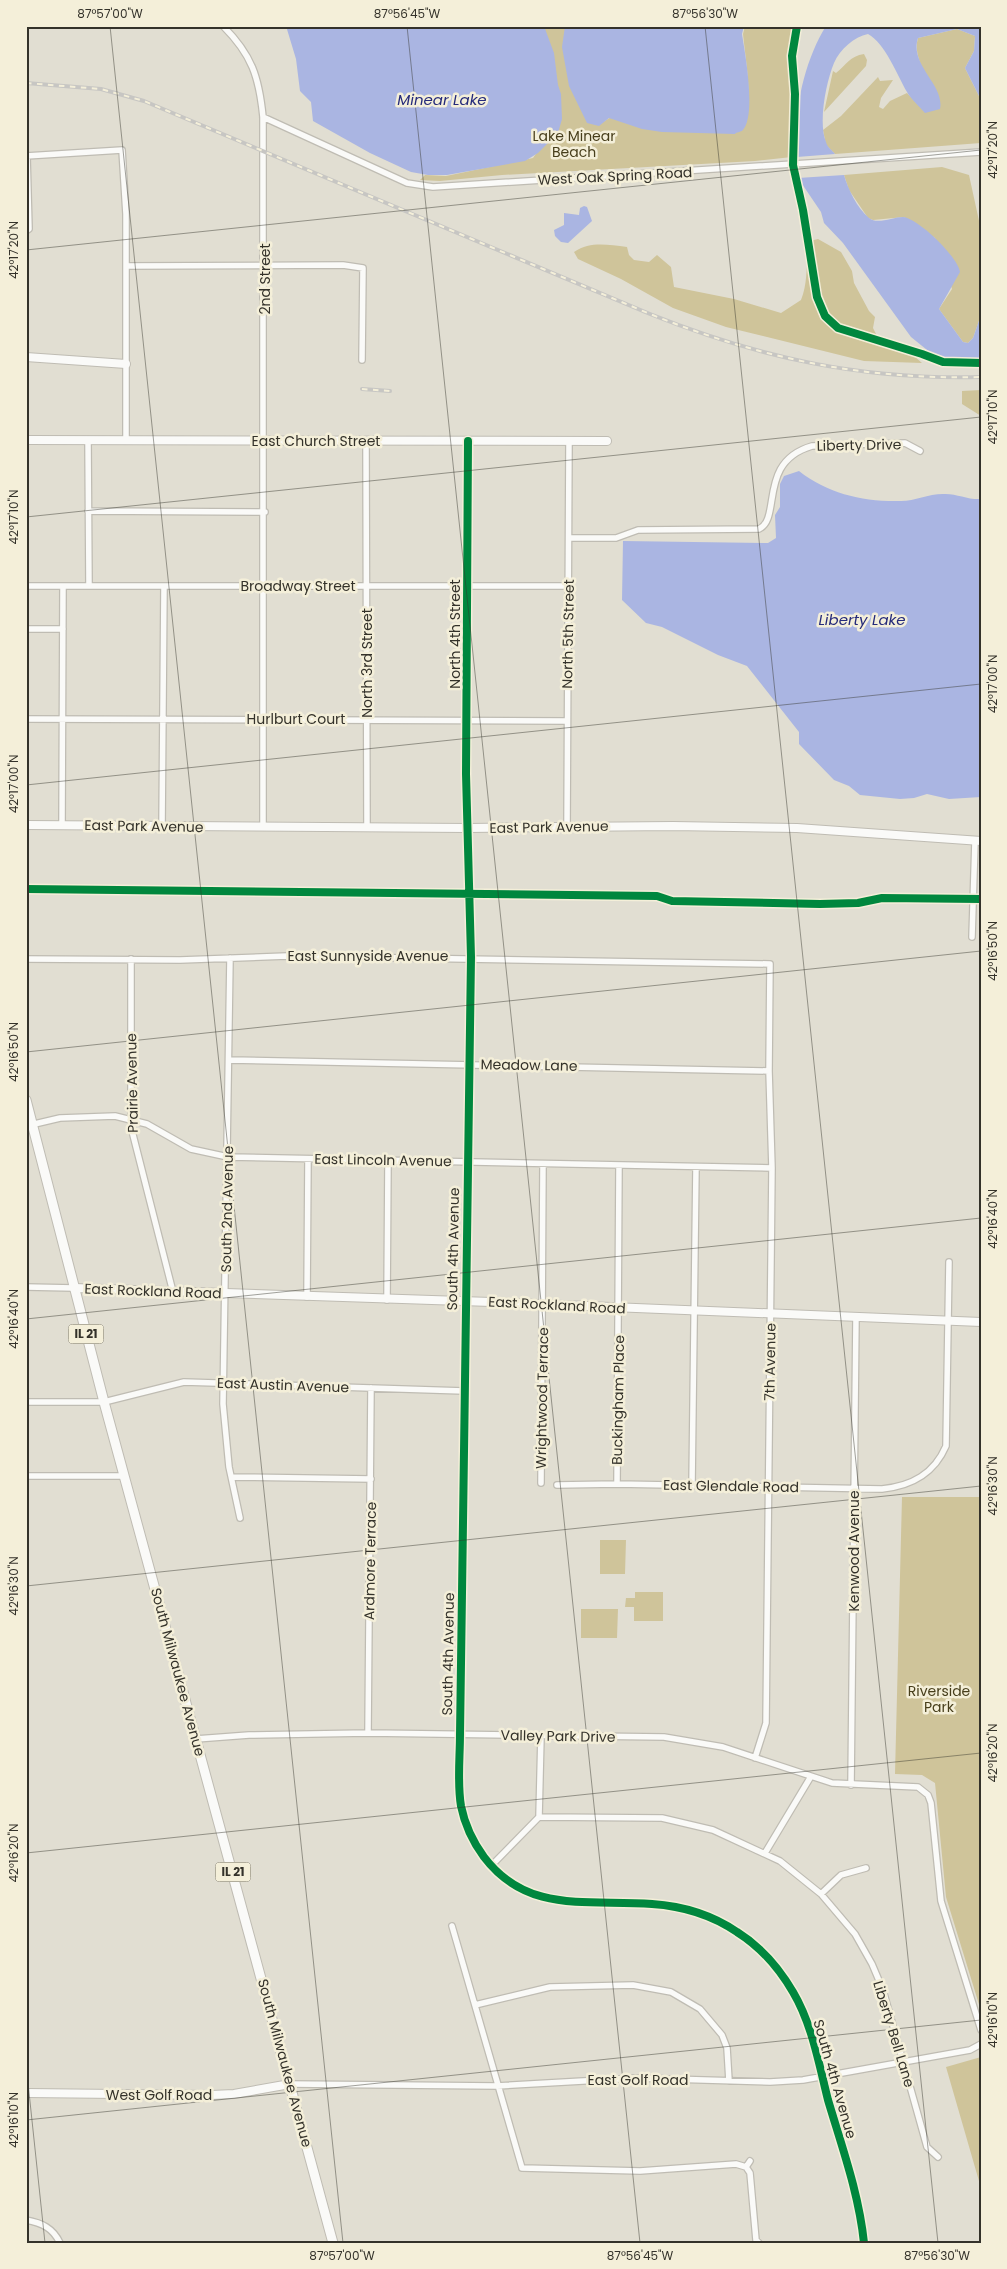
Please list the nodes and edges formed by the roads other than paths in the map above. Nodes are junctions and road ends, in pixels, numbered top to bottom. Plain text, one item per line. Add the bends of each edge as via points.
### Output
1 (223, 26) edge
2 (263, 117) junction
3 (981, 152) edge
4 (27, 156) edge
5 (26, 231) edge
6 (126, 266) junction
7 (265, 266) junction
8 (26, 357) edge
9 (362, 360) dead end
10 (126, 364) junction
11 (26, 440) edge
12 (88, 440) junction
13 (126, 440) junction
14 (265, 441) junction
15 (366, 441) junction
16 (468, 441) junction
17 (569, 441) junction
18 (607, 441) dead end
19 (920, 451) dead end
20 (88, 510) junction
21 (265, 512) junction
22 (569, 538) junction
23 (26, 586) edge
24 (63, 586) junction
25 (89, 586) junction
26 (164, 586) junction
27 (265, 586) junction
28 (366, 586) junction
29 (468, 586) junction
30 (570, 586) junction
31 (26, 629) edge
32 (63, 629) junction
33 (26, 719) edge
34 (264, 719) junction
35 (63, 720) junction
36 (163, 720) junction
37 (367, 720) junction
38 (467, 720) junction
39 (566, 721) junction
40 (26, 825) edge
41 (62, 825) junction
42 (162, 826) junction
43 (366, 826) junction
44 (264, 827) junction
45 (468, 828) junction
46 (568, 828) junction
47 (978, 841) edge
48 (972, 937) dead end
49 (470, 957) junction
50 (230, 958) junction
51 (26, 959) edge
52 (131, 959) junction
53 (770, 964) joint
54 (229, 1060) junction
55 (468, 1064) junction
56 (769, 1071) junction
57 (26, 1100) edge
58 (131, 1119) junction
59 (29, 1125) edge
60 (228, 1157) junction
61 (308, 1159) junction
62 (388, 1161) junction
63 (467, 1162) junction
64 (543, 1164) junction
65 (619, 1165) junction
66 (696, 1167) junction
67 (772, 1168) junction
68 (949, 1262) dead end
69 (26, 1287) edge
70 (74, 1288) junction
71 (173, 1292) junction
72 (226, 1294) junction
73 (307, 1297) junction
74 (387, 1300) junction
75 (465, 1301) junction
76 (543, 1306) junction
77 (620, 1308) junction
78 (694, 1310) junction
79 (771, 1313) junction
80 (856, 1317) junction
81 (948, 1320) junction
82 (981, 1322) edge
83 (225, 1383) junction
84 (372, 1388) junction
85 (464, 1392) junction
86 (26, 1402) edge
87 (104, 1402) junction
88 (26, 1476) edge
89 (125, 1476) junction
90 (232, 1478) junction
91 (371, 1479) junction
92 (541, 1483) dead end
93 (617, 1484) junction
94 (557, 1485) dead end
95 (692, 1485) junction
96 (769, 1487) junction
97 (855, 1488) junction
98 (240, 1518) dead end
99 (368, 1733) junction
100 (460, 1734) junction
101 (541, 1736) junction
102 (196, 1739) junction
103 (755, 1758) junction
104 (810, 1778) junction
105 (852, 1785) junction
106 (539, 1817) junction
107 (766, 1853) junction
108 (491, 1866) junction
109 (866, 1868) dead end
110 (821, 1894) junction
111 (452, 1926) dead end
112 (475, 2005) junction
113 (981, 2030) edge
114 (981, 2044) edge
115 (904, 2062) junction
116 (822, 2077) junction
117 (729, 2081) junction
118 (290, 2084) junction
119 (497, 2086) junction
120 (26, 2093) edge
121 (938, 2157) dead end
122 (750, 2161) dead end
123 (746, 2167) junction
124 (26, 2220) edge
125 (60, 2243) edge
126 (333, 2243) edge
127 (759, 2243) edge
128 (864, 2243) edge

1 - 2 street, 2nd Street via 255,69
2 - 3 street, West Oak Spring Road via 406,183 433,187
2 - 7 street, 2nd Street
4 - 5 street via 29,229
4 - 6 street via 122,150
6 - 7 street
6 - 10 street
7 - 9 street via 343,265 362,268
7 - 14 street, 2nd Street
8 - 10 street
10 - 13 street
11 - 12 street, East Church Street
12 - 13 street, East Church Street
12 - 20 street
13 - 14 street, East Church Street
14 - 15 street, East Church Street
14 - 21 street, 2nd Street
15 - 16 street, East Church Street
15 - 28 street, North 3rd Street
16 - 17 street, East Church Street
16 - 29 street, North 4th Street
17 - 18 street, East Church Street
17 - 22 street, North 5th Street
19 - 22 street, Liberty Drive via 905,443 812,446 794,453 781,466 773,484 766,521 759,529 641,530 616,538
20 - 21 street
20 - 25 street
21 - 27 street, 2nd Street
22 - 30 street, North 5th Street
23 - 24 street, Broadway Street
24 - 25 street, Broadway Street
24 - 32 street
25 - 26 street, Broadway Street
26 - 27 street, Broadway Street
26 - 36 street
27 - 28 street, Broadway Street
27 - 34 street, 2nd Street
28 - 29 street, Broadway Street
28 - 37 street, North 3rd Street
29 - 30 street, Broadway Street
29 - 38 street, North 4th Street
30 - 39 street, North 5th Street
31 - 32 street
32 - 35 street
33 - 35 street, Hurlburt Court
34 - 36 street, Hurlburt Court
34 - 37 street, Hurlburt Court
34 - 44 street, 2nd Street
35 - 36 street, Hurlburt Court
35 - 41 street
36 - 42 street
37 - 38 street, Hurlburt Court
37 - 43 street, North 3rd Street
38 - 39 street, Hurlburt Court
38 - 45 street, North 4th Street
39 - 46 street, North 5th Street
40 - 41 street, East Park Avenue
41 - 42 street, East Park Avenue
42 - 44 street, East Park Avenue
43 - 44 street, East Park Avenue
43 - 45 street, East Park Avenue
45 - 46 street, East Park Avenue
45 - 49 street, South 4th Avenue
46 - 47 street, East Park Avenue via 797,828
47 - 48 street
49 - 50 street, East Sunnyside Avenue
49 - 53 street, East Sunnyside Avenue
49 - 55 street, South 4th Avenue
50 - 52 street, East Sunnyside Avenue
50 - 54 street, South 2nd Avenue
51 - 52 street, East Sunnyside Avenue
52 - 58 street, Prairie Avenue
53 - 56 street, 7th Avenue
54 - 55 street, Meadow Lane
54 - 60 street, South 2nd Avenue
55 - 56 street, Meadow Lane
55 - 63 street, South 4th Avenue
56 - 67 street, 7th Avenue
57 - 59 main road, South Milwaukee Avenue / IL 21
58 - 59 street, East Lincoln Avenue via 81,1116
58 - 60 street, East Lincoln Avenue via 147,1124 191,1149
58 - 71 street, Prairie Avenue via 133,1142
59 - 70 main road, South Milwaukee Avenue / IL 21
60 - 61 street, East Lincoln Avenue
60 - 72 street, South 2nd Avenue
61 - 62 street, East Lincoln Avenue
61 - 73 street
62 - 63 street, East Lincoln Avenue
62 - 74 street
63 - 64 street, East Lincoln Avenue
63 - 75 street, South 4th Avenue
64 - 65 street, East Lincoln Avenue
64 - 76 street, Wrightwood Terrace
65 - 66 street, East Lincoln Avenue
65 - 77 street, Buckingham Place
66 - 67 street, East Lincoln Avenue
66 - 78 street
67 - 79 street, 7th Avenue
68 - 81 street, East Glendale Road
69 - 70 street
70 - 71 street, East Rockland Road
70 - 87 main road, South Milwaukee Avenue / IL 21
71 - 72 street, East Rockland Road
72 - 73 street, East Rockland Road
72 - 83 street, South 2nd Avenue
73 - 74 street, East Rockland Road
74 - 75 street, East Rockland Road
75 - 76 street, East Rockland Road
75 - 85 street, South 4th Avenue
76 - 77 street, East Rockland Road
76 - 92 street, Wrightwood Terrace
77 - 78 street, East Rockland Road
77 - 93 street, Buckingham Place
78 - 79 street, East Rockland Road
78 - 95 street
79 - 80 street, East Rockland Road
79 - 96 street, 7th Avenue
80 - 81 street, East Rockland Road
80 - 97 street, Kenwood Avenue
81 - 82 street, East Rockland Road
81 - 97 street, East Glendale Road via 946,1446 933,1468 921,1478 882,1489
83 - 84 street, East Austin Avenue
83 - 87 street, East Austin Avenue via 184,1382
83 - 90 street, South 2nd Avenue via 225,1432
84 - 85 street, East Austin Avenue
84 - 91 street, Ardmore Terrace
85 - 100 street, South 4th Avenue
86 - 87 street, East Austin Avenue
87 - 89 main road, South Milwaukee Avenue / IL 21
88 - 89 street
89 - 102 main road, South Milwaukee Avenue / IL 21
90 - 91 street
90 - 98 street, South 2nd Avenue
91 - 99 street, Ardmore Terrace
93 - 94 street, East Glendale Road
93 - 95 street, East Glendale Road
95 - 96 street, East Glendale Road
96 - 97 street, East Glendale Road
96 - 103 street, 7th Avenue via 766,1723
97 - 105 street, Kenwood Avenue
99 - 100 street, Valley Park Drive
99 - 102 street, Valley Park Drive
100 - 101 street, Valley Park Drive
100 - 108 street, South 4th Avenue via 459,1790 466,1826
101 - 103 street, Valley Park Drive via 686,1739
101 - 106 street
102 - 118 main road, South Milwaukee Avenue / IL 21
103 - 104 street, Valley Park Drive
104 - 105 street, Valley Park Drive
104 - 107 street
105 - 113 street, Valley Park Drive via 914,1786 924,1790 931,1803 941,1901
106 - 107 street, Liberty Bell Lane via 662,1818 713,1830
106 - 108 street
107 - 110 street, Liberty Bell Lane
108 - 116 street, South 4th Avenue via 511,1883 538,1897 566,1902 652,1904 679,1908 705,1915 736,1931 760,1949 794,1993
109 - 110 street via 841,1875
110 - 115 street, Liberty Bell Lane via 855,1934 872,1964
111 - 112 street
112 - 117 street via 550,1987 633,1985 671,1992 700,2009 722,2035 727,2048
112 - 119 street
114 - 115 street, East Golf Road via 974,2050
115 - 116 street, East Golf Road
115 - 121 street, Liberty Bell Lane via 927,2147
116 - 117 street, East Golf Road via 770,2082
116 - 128 street, South 4th Avenue via 859,2209
117 - 119 street, East Golf Road via 636,2078
118 - 119 street, East Golf Road
118 - 120 street, West Golf Road via 211,2095
118 - 126 main road, South Milwaukee Avenue / IL 21
119 - 123 street via 520,2170 640,2171 736,2164
122 - 123 street
123 - 127 street via 750,2173 756,2240
124 - 125 street via 44,2225

